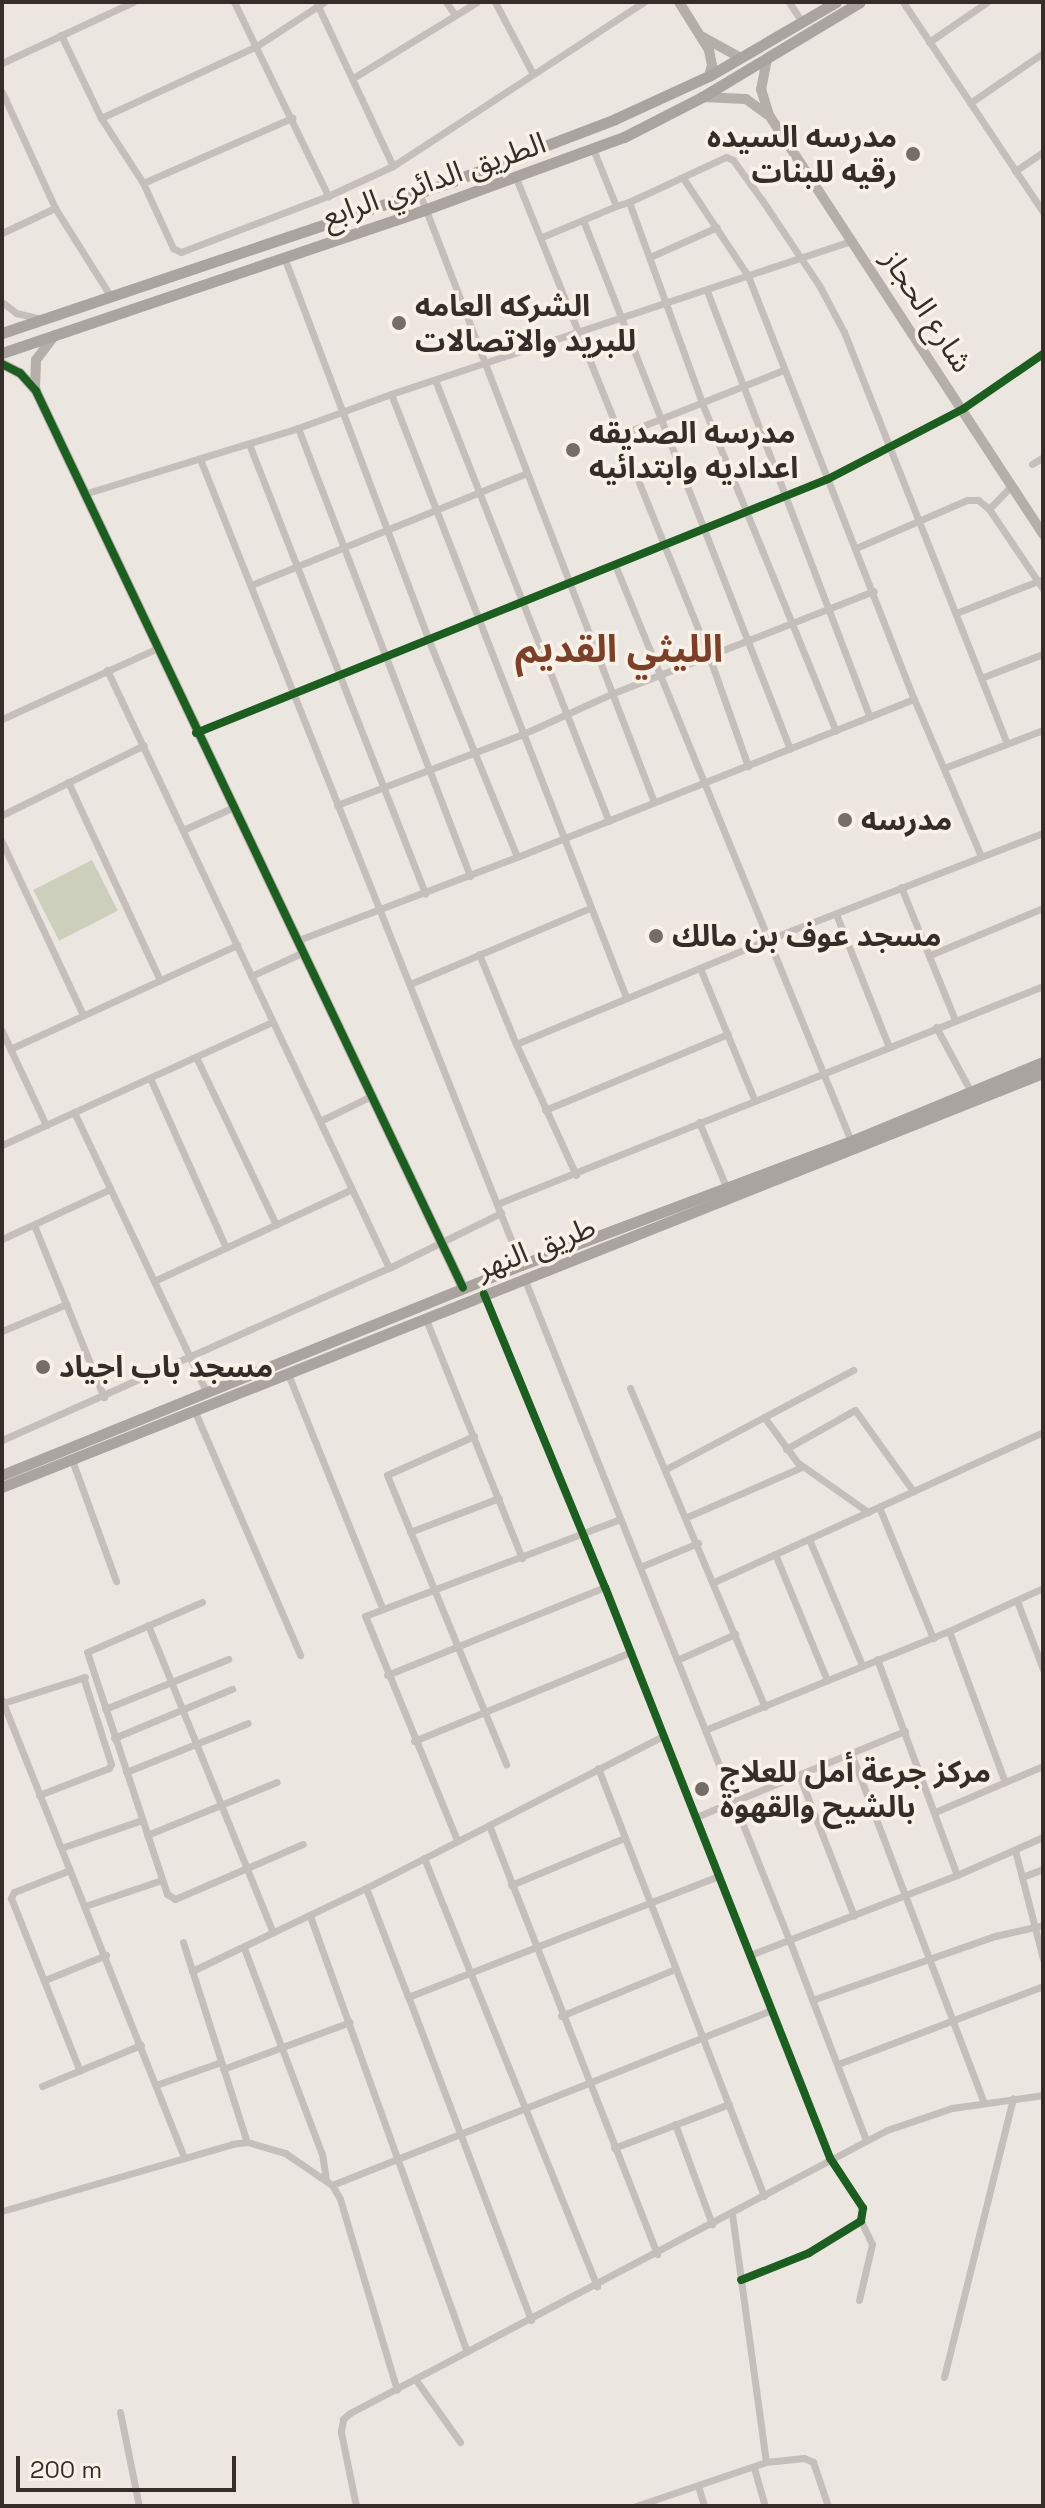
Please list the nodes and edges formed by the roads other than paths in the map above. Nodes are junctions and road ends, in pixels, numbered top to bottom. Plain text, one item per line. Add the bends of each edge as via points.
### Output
1 (133, 2) edge
2 (234, 2) edge
3 (446, 2) edge
4 (477, 2) edge
5 (495, 2) edge
6 (644, 2) edge
7 (679, 2) edge
8 (789, 2) edge
9 (836, 2) edge
10 (860, 2) edge
11 (903, 2) edge
12 (987, 2) edge
13 (319, 3) edge
14 (118, 5) edge
15 (455, 15) junction
16 (802, 22) junction
17 (699, 33) junction
18 (61, 35) junction
19 (929, 42) junction
20 (255, 47) junction
21 (1043, 53) edge
22 (739, 57) junction
23 (767, 59) junction
24 (2, 63) edge
25 (533, 74) junction
26 (709, 76) junction
27 (353, 78) junction
28 (2, 92) edge
29 (702, 97) junction
30 (970, 103) junction
31 (769, 115) junction
32 (101, 118) junction
33 (292, 118) junction
34 (593, 149) junction
35 (1043, 152) edge
36 (393, 166) junction
37 (1015, 171) junction
38 (516, 178) junction
39 (683, 178) junction
40 (143, 183) junction
41 (419, 192) junction
42 (328, 196) junction
43 (629, 202) junction
44 (616, 206) junction
45 (55, 208) junction
46 (424, 210) junction
47 (1043, 212) edge
48 (583, 220) junction
49 (717, 227) junction
50 (2, 233) edge
51 (542, 237) junction
52 (852, 241) junction
53 (284, 257) junction
54 (650, 257) junction
55 (800, 257) junction
56 (748, 276) junction
57 (707, 291) junction
58 (111, 297) junction
59 (2, 302) edge
60 (666, 303) junction
61 (48, 317) junction
62 (621, 319) junction
63 (579, 332) junction
64 (2, 333) edge
65 (55, 335) junction
66 (2, 353) edge
67 (1043, 354) edge
68 (2, 364) edge
69 (485, 365) junction
70 (783, 370) junction
71 (435, 380) junction
72 (743, 385) junction
73 (36, 391) junction
74 (391, 394) junction
75 (702, 403) junction
76 (963, 409) junction
77 (342, 411) junction
78 (661, 419) junction
79 (298, 428) junction
80 (620, 435) junction
81 (249, 444) junction
82 (891, 447) junction
83 (1043, 457) edge
84 (200, 459) junction
85 (1032, 464) dead end
86 (525, 474) junction
87 (828, 479) junction
88 (1012, 485) junction
89 (479, 492) junction
90 (84, 494) junction
91 (785, 498) junction
92 (989, 509) junction
93 (434, 511) junction
94 (748, 512) junction
95 (918, 520) junction
96 (388, 529) junction
97 (704, 530) junction
98 (1043, 534) edge
99 (663, 545) junction
100 (341, 548) junction
101 (856, 548) junction
102 (615, 565) junction
103 (297, 566) junction
104 (1042, 583) edge
105 (569, 584) junction
106 (251, 585) junction
107 (874, 591) junction
108 (522, 602) junction
109 (829, 608) junction
110 (956, 613) junction
111 (477, 621) junction
112 (792, 622) junction
113 (748, 640) junction
114 (429, 641) junction
115 (158, 648) junction
116 (1043, 654) edge
117 (709, 656) junction
118 (384, 659) junction
119 (107, 670) junction
120 (341, 676) junction
121 (660, 676) junction
122 (981, 678) junction
123 (294, 694) junction
124 (611, 694) junction
125 (914, 699) junction
126 (565, 714) junction
127 (870, 717) junction
128 (2, 719) edge
129 (1043, 730) edge
130 (836, 731) junction
131 (196, 733) junction
132 (523, 734) junction
133 (1007, 743) junction
134 (144, 745) junction
135 (790, 749) junction
136 (474, 753) junction
137 (748, 766) junction
138 (944, 768) junction
139 (429, 771) junction
140 (68, 782) junction
141 (703, 783) junction
142 (383, 787) junction
143 (654, 802) junction
144 (337, 805) junction
145 (234, 807) junction
146 (2, 815) edge
147 (609, 821) junction
148 (183, 830) junction
149 (1043, 833) edge
150 (564, 840) junction
151 (2, 842) edge
152 (981, 856) junction
153 (517, 857) junction
154 (470, 876) junction
155 (901, 887) junction
156 (425, 894) junction
157 (590, 908) junction
158 (1043, 908) edge
159 (379, 911) junction
160 (836, 914) junction
161 (299, 940) junction
162 (767, 940) junction
163 (237, 945) junction
164 (304, 952) junction
165 (479, 954) junction
166 (930, 955) junction
167 (700, 968) junction
168 (251, 976) junction
169 (160, 980) junction
170 (410, 984) junction
171 (1043, 986) edge
172 (626, 997) junction
173 (83, 1015) junction
174 (955, 1020) junction
175 (272, 1022) junction
176 (936, 1027) junction
177 (2, 1031) edge
178 (728, 1034) junction
179 (516, 1044) junction
180 (889, 1047) junction
181 (10, 1049) junction
182 (196, 1057) junction
183 (1043, 1062) edge
184 (821, 1073) junction
185 (1043, 1073) edge
186 (150, 1078) junction
187 (971, 1092) junction
188 (373, 1095) junction
189 (754, 1099) junction
190 (545, 1110) junction
191 (74, 1112) junction
192 (320, 1121) junction
193 (699, 1122) junction
194 (46, 1125) junction
195 (851, 1141) junction
196 (2, 1145) edge
197 (576, 1175) junction
198 (110, 1189) junction
199 (352, 1189) junction
200 (727, 1189) junction
201 (499, 1208) junction
202 (656, 1220) junction
203 (34, 1225) junction
204 (276, 1225) junction
205 (2, 1239) edge
206 (442, 1243) junction
207 (226, 1248) junction
208 (521, 1265) junction
209 (389, 1268) junction
210 (524, 1278) junction
211 (154, 1281) junction
212 (463, 1288) junction
213 (484, 1294) junction
214 (67, 1304) junction
215 (425, 1317) junction
216 (2, 1331) edge
217 (300, 1355) junction
218 (190, 1358) junction
219 (304, 1367) junction
220 (853, 1370) dead end
221 (288, 1374) junction
222 (630, 1388) dead end
223 (207, 1393) junction
224 (104, 1397) junction
225 (195, 1412) junction
226 (764, 1417) junction
227 (1043, 1432) edge
228 (474, 1436) junction
229 (2, 1440) edge
230 (786, 1449) junction
231 (72, 1460) junction
232 (802, 1467) junction
233 (666, 1469) junction
234 (2, 1475) edge
235 (2, 1487) edge
236 (913, 1491) junction
237 (499, 1498) junction
238 (879, 1507) junction
239 (868, 1512) junction
240 (687, 1517) junction
241 (620, 1519) junction
242 (410, 1532) junction
243 (583, 1534) junction
244 (809, 1539) junction
245 (698, 1543) junction
246 (775, 1554) junction
247 (522, 1558) junction
248 (640, 1567) junction
249 (116, 1581) dead end
250 (714, 1582) junction
251 (605, 1587) junction
252 (1043, 1588) edge
253 (435, 1592) junction
254 (1017, 1601) junction
255 (202, 1602) dead end
256 (382, 1608) junction
257 (148, 1625) junction
258 (949, 1631) junction
259 (735, 1634) junction
260 (933, 1638) junction
261 (458, 1647) junction
262 (631, 1652) junction
263 (300, 1655) dead end
264 (228, 1659) dead end
265 (877, 1659) junction
266 (677, 1660) junction
267 (862, 1665) junction
268 (1043, 1669) edge
269 (93, 1674) junction
270 (387, 1675) junction
271 (83, 1677) junction
272 (827, 1680) junction
273 (172, 1683) junction
274 (232, 1689) dead end
275 (3, 1702) edge
276 (765, 1707) junction
277 (105, 1709) junction
278 (183, 1710) junction
279 (485, 1710) junction
280 (248, 1723) dead end
281 (705, 1730) junction
282 (905, 1731) junction
283 (663, 1736) junction
284 (114, 1738) junction
285 (414, 1741) junction
286 (197, 1745) junction
287 (851, 1753) junction
288 (506, 1764) dead end
289 (1043, 1766) edge
290 (598, 1768) junction
291 (126, 1772) junction
292 (799, 1775) junction
293 (277, 1782) dead end
294 (1005, 1782) junction
295 (39, 1795) junction
296 (734, 1802) junction
297 (222, 1806) junction
298 (935, 1812) junction
299 (696, 1817) junction
300 (142, 1820) junction
301 (489, 1825) junction
302 (147, 1835) junction
303 (1043, 1837) edge
304 (624, 1838) junction
305 (457, 1840) junction
306 (303, 1844) dead end
307 (61, 1848) junction
308 (1015, 1850) junction
309 (424, 1858) junction
310 (247, 1868) junction
311 (1043, 1869) edge
312 (70, 1870) junction
313 (957, 1875) junction
314 (719, 1876) junction
315 (1022, 1877) junction
316 (162, 1880) junction
317 (511, 1885) junction
318 (366, 1888) junction
319 (906, 1896) junction
320 (649, 1903) junction
321 (85, 1906) junction
322 (310, 1916) junction
323 (854, 1916) junction
324 (1043, 1925) edge
325 (1034, 1927) junction
326 (273, 1933) junction
327 (183, 1942) dead end
328 (790, 1942) junction
329 (244, 1948) junction
330 (535, 1949) junction
331 (106, 1955) junction
332 (750, 1955) junction
333 (929, 1957) junction
334 (1043, 1959) edge
335 (675, 1969) junction
336 (192, 1971) junction
337 (471, 1973) junction
338 (45, 1980) junction
339 (1043, 1986) edge
340 (408, 1997) junction
341 (812, 2000) junction
342 (771, 2010) junction
343 (561, 2016) junction
344 (952, 2020) junction
345 (350, 2022) junction
346 (703, 2038) junction
347 (141, 2045) junction
348 (284, 2048) junction
349 (838, 2064) junction
350 (222, 2066) junction
351 (80, 2071) junction
352 (156, 2085) junction
353 (588, 2085) junction
354 (42, 2086) dead end
355 (1043, 2095) edge
356 (1013, 2098) junction
357 (983, 2101) junction
358 (729, 2104) junction
359 (525, 2110) junction
360 (675, 2124) junction
361 (463, 2135) junction
362 (866, 2140) junction
363 (247, 2142) junction
364 (614, 2148) junction
365 (184, 2158) junction
366 (830, 2158) junction
367 (399, 2160) junction
368 (329, 2182) junction
369 (764, 2196) junction
370 (2, 2211) edge
371 (732, 2214) junction
372 (861, 2221) junction
373 (712, 2224) junction
374 (657, 2254) junction
375 (741, 2280) junction
376 (597, 2286) junction
377 (859, 2300) dead end
378 (531, 2320) junction
379 (467, 2352) junction
380 (944, 2377) dead end
381 (416, 2380) junction
382 (397, 2390) junction
383 (120, 2412) dead end
384 (460, 2442) dead end
385 (766, 2462) junction
386 (754, 2468) junction
387 (698, 2486) junction
388 (641, 2505) edge
389 (139, 2506) edge
390 (356, 2506) edge
391 (704, 2506) edge
392 (765, 2506) edge
393 (828, 2506) edge

1 - 14 street
2 - 20 street
3 - 15 street
4 - 15 street
5 - 25 street
6 - 25 street
7 - 17 street
8 - 16 street
9 - 16 main road, الطريق الدائري الرابع
10 - 23 main road, الطريق الدائري الرابع
11 - 19 street
12 - 19 street
13 - 20 street
13 - 27 street
14 - 18 street
15 - 27 street
16 - 22 main road, الطريق الدائري الرابع
17 - 22 street
17 - 26 street via 711,58
18 - 24 street
18 - 32 street
19 - 30 street
20 - 32 street
20 - 33 street
21 - 30 street
22 - 26 main road, الطريق الدائري الرابع
23 - 29 main road, الطريق الدائري الرابع
23 - 31 street, شارع الحجاز via 761,89
25 - 36 street
26 - 41 main road, الطريق الدائري الرابع via 615,119
27 - 36 street
28 - 45 street
29 - 31 street via 746,99
29 - 34 main road, الطريق الدائري الرابع
30 - 37 street
31 - 52 street, شارع الحجاز
32 - 40 street
33 - 40 street
33 - 42 street
34 - 38 main road, الطريق الدائري الرابع
34 - 44 street
35 - 37 street
36 - 42 street
37 - 47 street
38 - 46 main road, الطريق الدائري الرابع
38 - 51 street
39 - 43 street
39 - 49 street
39 - 55 street via 726,157 733,160
40 - 42 street via 173,248 181,252
41 - 46 street
41 - 58 main road, الطريق الدائري الرابع
43 - 44 street
43 - 54 street
44 - 48 street
45 - 50 street
45 - 58 street
46 - 53 main road, الطريق الدائري الرابع
46 - 69 street
48 - 51 street
48 - 62 street
49 - 54 street
49 - 56 street
51 - 63 street
52 - 55 street
52 - 76 street, شارع الحجاز
53 - 65 main road, الطريق الدائري الرابع
53 - 77 street
54 - 60 street
55 - 56 street
55 - 82 street via 832,306
56 - 57 street
56 - 70 street
57 - 60 street
57 - 72 street
58 - 61 main road, الطريق الدائري الرابع
59 - 61 street via 26,316
60 - 62 street
60 - 75 street
61 - 64 main road, الطريق الدائري الرابع
62 - 63 street
62 - 78 street
63 - 69 street
63 - 80 street
65 - 66 main road, الطريق الدائري الرابع
65 - 73 street via 36,360
67 - 76 street
68 - 73 street via 20,373
69 - 71 street
69 - 86 street
70 - 72 street
70 - 87 street
71 - 74 street
71 - 89 street
72 - 75 street
72 - 91 street
73 - 90 street
74 - 77 street
74 - 93 street
75 - 78 street
75 - 94 street
76 - 82 street
76 - 88 street, شارع الحجاز
77 - 79 street
77 - 96 street
78 - 80 street
78 - 97 street
79 - 81 street
79 - 100 street
80 - 99 street
81 - 84 street
81 - 103 street
82 - 87 street
82 - 95 street
83 - 85 street
84 - 90 street
84 - 106 street
86 - 89 street
86 - 105 street
87 - 91 street
87 - 101 street
88 - 92 street
88 - 98 street, شارع الحجاز
89 - 93 street
89 - 108 street
90 - 115 street
91 - 94 street
91 - 109 street
92 - 95 street via 973,499
92 - 104 street
93 - 96 street
93 - 111 street
94 - 97 street
94 - 112 street
95 - 101 street
95 - 110 street
96 - 100 street
96 - 114 street
97 - 99 street
97 - 113 street
99 - 102 street
99 - 117 street
100 - 103 street
100 - 118 street
101 - 107 street
102 - 105 street
102 - 121 street
103 - 106 street
103 - 120 street
104 - 110 street
105 - 108 street
105 - 124 street
106 - 123 street
107 - 109 street
107 - 125 street
108 - 111 street
108 - 126 street
109 - 112 street
109 - 127 street
110 - 122 street
111 - 114 street
111 - 132 street
112 - 113 street
112 - 130 street
113 - 117 street
113 - 135 street
114 - 118 street
114 - 136 street
115 - 119 street
115 - 131 street
116 - 122 street
117 - 121 street
117 - 137 street
118 - 120 street
118 - 139 street
119 - 128 street
119 - 134 street
120 - 123 street
120 - 142 street
121 - 124 street
121 - 141 street
122 - 133 street
123 - 131 street
123 - 144 street
124 - 126 street
124 - 143 street
125 - 127 street
125 - 138 street
126 - 132 street
126 - 147 street
127 - 130 street
129 - 133 street
130 - 135 street
131 - 145 street
132 - 136 street
132 - 150 street
133 - 138 street
134 - 140 street
134 - 148 street
135 - 137 street
136 - 139 street
136 - 153 street
137 - 141 street
138 - 152 street
139 - 142 street
139 - 154 street
140 - 146 street
140 - 169 street
141 - 143 street
141 - 162 street
142 - 144 street
142 - 156 street
143 - 147 street
144 - 159 street
145 - 148 street
145 - 161 street
147 - 150 street
148 - 163 street
149 - 152 street
150 - 153 street
150 - 157 street
151 - 173 street
152 - 155 street
153 - 154 street
154 - 156 street
155 - 160 street
155 - 166 street
156 - 159 street
157 - 165 street
157 - 172 street
158 - 166 street
159 - 161 street
159 - 170 street
160 - 162 street
160 - 180 street
161 - 164 street
162 - 167 street
162 - 184 street
163 - 168 street
163 - 169 street
164 - 168 street
164 - 188 street
165 - 170 street
165 - 179 street
166 - 174 street
167 - 172 street
167 - 178 street
168 - 175 street
169 - 173 street
170 - 201 street
171 - 174 street
172 - 179 street
173 - 181 street
174 - 176 street
175 - 182 street
175 - 192 street
176 - 180 street
176 - 187 street
177 - 181 street
178 - 189 street
178 - 190 street
179 - 190 street
180 - 184 street
181 - 194 street
182 - 186 street
182 - 204 street
183 - 187 main road, طريق النهر
184 - 189 street
184 - 195 street
185 - 202 main road, طريق النهر
186 - 191 street
186 - 207 street
187 - 195 main road, طريق النهر
188 - 192 street
188 - 206 street
189 - 193 street
190 - 197 street
191 - 194 street
191 - 198 street
192 - 199 street
193 - 197 street
193 - 200 street
194 - 196 street
195 - 200 main road, طريق النهر
197 - 201 street
198 - 203 street
198 - 211 street
199 - 204 street
199 - 209 street
200 - 202 main road, طريق النهر
201 - 206 street
201 - 208 street
202 - 208 main road, طريق النهر
202 - 210 main road, طريق النهر
203 - 205 street
203 - 214 street
204 - 207 street
206 - 209 street
206 - 212 street
207 - 211 street
208 - 212 main road, طريق النهر
209 - 218 street
210 - 213 main road, طريق النهر
210 - 241 street
211 - 218 street
212 - 217 main road, طريق النهر
213 - 215 main road, طريق النهر
213 - 243 street
214 - 216 street
214 - 224 street
215 - 219 main road, طريق النهر
215 - 228 street
217 - 219 main road
217 - 223 main road, طريق النهر
218 - 223 street
218 - 224 street
219 - 221 main road, طريق النهر
220 - 226 street
221 - 225 main road, طريق النهر
221 - 256 street
222 - 233 street
223 - 234 main road, طريق النهر
224 - 229 street
225 - 231 main road, طريق النهر
225 - 263 street
226 - 230 street
226 - 233 street
227 - 236 street
228 - 237 street
228 - 242 street via 388,1473
230 - 232 street
230 - 236 street via 855,1410
231 - 235 main road, طريق النهر
231 - 249 street
232 - 239 street
232 - 240 street
233 - 240 street
236 - 238 street
237 - 242 street
237 - 247 street
238 - 239 street
238 - 260 street
239 - 244 street
240 - 245 street
241 - 243 street
241 - 248 street
242 - 253 street
243 - 247 street
243 - 251 street
244 - 246 street
244 - 267 street
245 - 248 street
245 - 250 street
246 - 250 street
246 - 272 street
247 - 253 street
248 - 266 street
250 - 259 street
251 - 261 street
251 - 262 street
252 - 254 street
253 - 256 street
253 - 261 street
254 - 258 street
254 - 268 street
255 - 257 street
256 - 270 street via 364,1618
257 - 269 street via 87,1652
257 - 273 street
258 - 260 street
258 - 294 street
259 - 266 street
259 - 276 street
260 - 265 street
261 - 270 street
261 - 279 street
262 - 279 street
262 - 283 street
264 - 273 street
265 - 267 street
265 - 282 street
266 - 281 street
267 - 272 street
269 - 271 street
269 - 277 street
270 - 285 street
271 - 275 street
271 - 295 street via 111,1764
272 - 276 street
273 - 277 street
273 - 278 street
274 - 278 street
275 - 295 street
276 - 281 street
277 - 284 street
278 - 284 street
278 - 286 street
279 - 285 street
279 - 288 street
280 - 286 street
281 - 296 street
282 - 287 street
282 - 298 street
283 - 290 street
283 - 299 street
284 - 291 street
285 - 305 street
286 - 291 street
286 - 297 street
287 - 292 street
287 - 319 street
289 - 294 street
290 - 301 street
290 - 304 street
291 - 300 street
292 - 296 street
292 - 323 street
293 - 297 street
294 - 298 street
295 - 307 street
296 - 299 street
296 - 328 street
297 - 302 street
297 - 310 street
298 - 313 street
299 - 314 street
300 - 302 street
300 - 307 street
301 - 305 street
301 - 317 street
302 - 316 street
303 - 308 street
304 - 317 street
304 - 320 street
305 - 309 street
306 - 310 street
307 - 312 street
308 - 313 street
308 - 315 street
309 - 318 street
309 - 337 street
310 - 316 street via 175,1899
310 - 326 street
311 - 315 street
312 - 321 street
312 - 338 street via 12,1895
313 - 319 street
314 - 320 street
314 - 332 street
315 - 325 street
316 - 321 street
317 - 330 street
318 - 322 street
318 - 340 street
319 - 323 street
319 - 333 street
320 - 330 street
320 - 335 street
321 - 331 street
322 - 326 street
322 - 345 street
323 - 328 street
324 - 325 street
325 - 333 street
325 - 334 street
326 - 329 street
327 - 336 street
328 - 332 street
328 - 341 street
329 - 336 street
329 - 348 street
330 - 337 street
330 - 343 street
331 - 338 street
331 - 347 street
332 - 342 street
333 - 341 street
333 - 344 street
335 - 343 street
335 - 346 street
336 - 350 street
337 - 340 street
337 - 359 street
338 - 351 street
339 - 344 street
340 - 361 street
341 - 349 street
342 - 346 street
342 - 366 street
343 - 353 street
344 - 349 street
344 - 357 street
345 - 348 street
345 - 367 street
346 - 353 street
346 - 358 street
347 - 351 street
347 - 352 street
348 - 350 street
348 - 368 street
349 - 362 street
350 - 352 street
350 - 363 street
351 - 354 street
352 - 365 street
353 - 359 street
353 - 364 street
355 - 356 street
356 - 357 street
356 - 380 street
357 - 362 street
358 - 360 street
358 - 369 street
359 - 361 street
359 - 376 street
360 - 364 street
360 - 373 street
361 - 367 street
361 - 378 street
362 - 366 street
363 - 365 street
363 - 368 street via 285,2153
364 - 374 street
365 - 370 street
366 - 369 street
366 - 372 street via 863,2208
367 - 368 street
367 - 379 street
368 - 382 street via 358,2254
369 - 371 street
371 - 373 street
371 - 375 street
372 - 375 street via 809,2253
372 - 377 street via 872,2244
373 - 374 street
374 - 376 street
375 - 385 street
376 - 378 street
378 - 379 street
379 - 381 street
381 - 382 street
381 - 384 street
382 - 390 street via 343,2419
383 - 389 street
385 - 386 street
385 - 393 street via 809,2458
386 - 387 street
386 - 392 street
387 - 388 street
387 - 391 street

